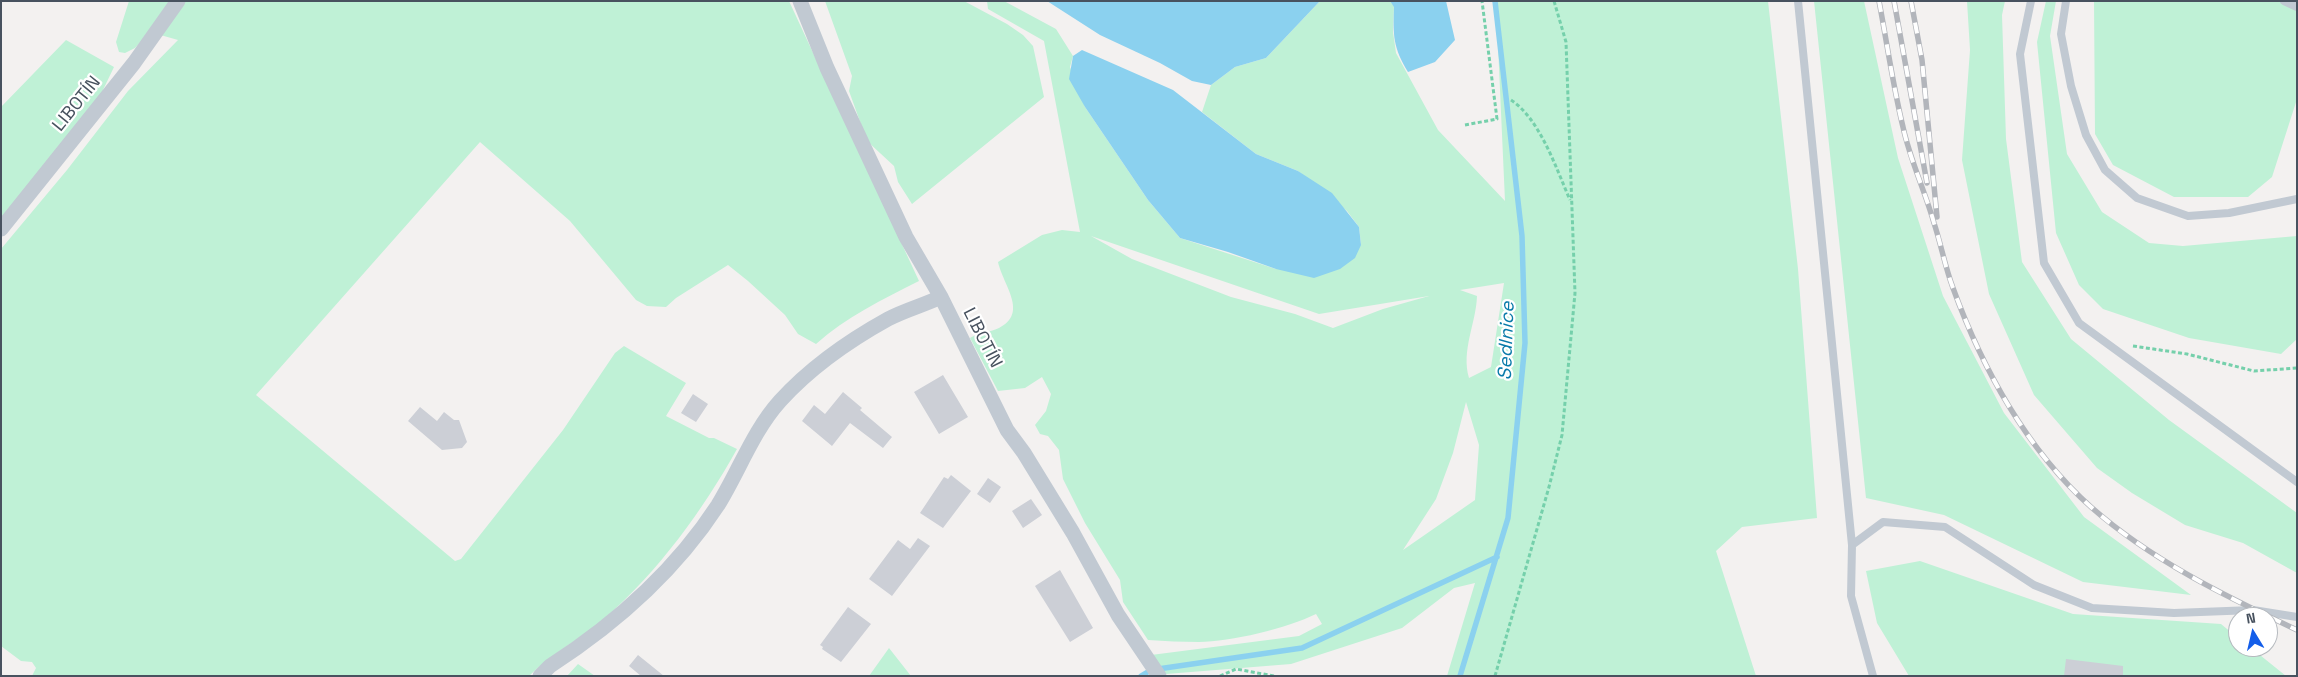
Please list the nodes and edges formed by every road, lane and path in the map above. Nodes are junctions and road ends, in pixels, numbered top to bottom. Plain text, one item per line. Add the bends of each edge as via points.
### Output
1 (178, 1) edge
2 (800, 1) edge
3 (1482, 1) edge
4 (1554, 1) edge
5 (1798, 1) edge
6 (2031, 1) edge
7 (2066, 1) edge
8 (2284, 1) edge
9 (2297, 7) edge
10 (1511, 100) dead end
11 (1465, 125) dead end
12 (2297, 199) edge
13 (1571, 203) junction
14 (1, 229) edge
15 (940, 296) junction
16 (2131, 345) dead end
17 (2297, 368) edge
18 (2297, 482) edge
19 (1852, 545) junction
20 (2297, 617) edge
21 (540, 676) edge
22 (1159, 676) edge
23 (1220, 676) edge
24 (1274, 676) edge
25 (1495, 676) edge
26 (1873, 676) edge

1 - 14 street, LIBOTÍN via 134,62
2 - 15 street, LIBOTÍN via 827,68 906,237
3 - 11 path via 1498,120
4 - 13 path via 1566,42
5 - 19 lane
6 - 18 lane via 2020,54 2044,263 2079,323
7 - 12 lane via 2061,34 2071,86 2086,135 2105,170 2137,198 2188,216 2229,213
8 - 9 lane
10 - 13 path via 1523,108 1550,152
13 - 25 path via 1575,293 1562,435
15 - 21 street via 881,323 824,360 780,401 766,419 717,506 650,588 620,616
15 - 22 street, LIBOTÍN via 1007,430 1024,452 1118,615
16 - 17 path via 2187,354 2254,371
19 - 20 lane via 1883,522 1944,528 2034,585 2092,608 2174,613 2253,610
19 - 26 lane via 1851,596
23 - 24 path via 1236,669

